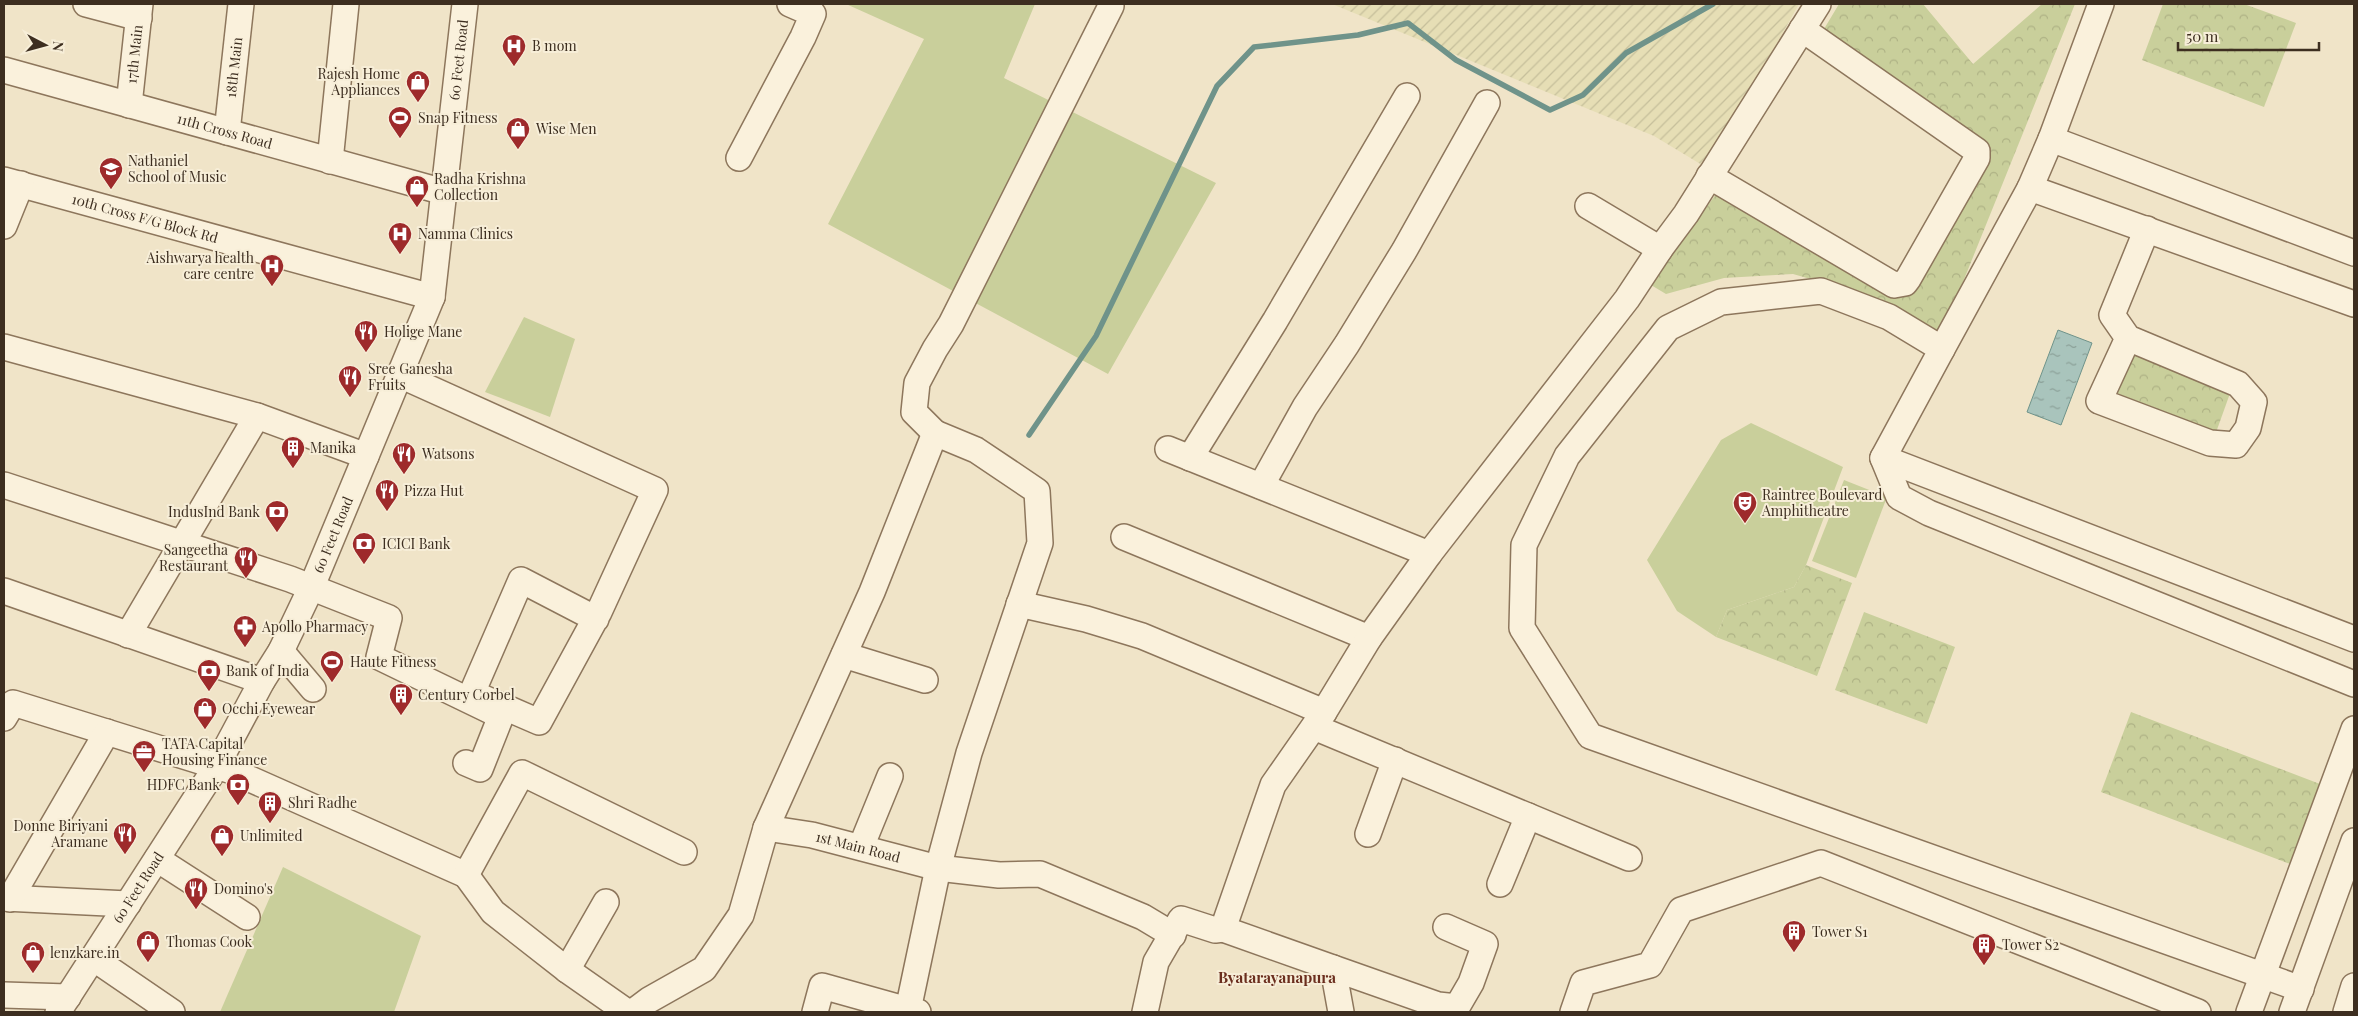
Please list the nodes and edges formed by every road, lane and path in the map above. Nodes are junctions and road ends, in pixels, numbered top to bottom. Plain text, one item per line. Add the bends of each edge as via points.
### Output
1 (86, 4) edge
2 (241, 4) edge
3 (346, 4) edge
4 (465, 4) edge
5 (790, 4) edge
6 (1818, 4) edge
7 (2101, 4) edge
8 (1111, 6) dead end
9 (139, 11) edge
10 (1802, 29) junction
11 (4, 70) edge
12 (1407, 96) dead end
13 (1487, 103) dead end
14 (129, 105) junction
15 (227, 132) junction
16 (2051, 139) junction
17 (739, 158) dead end
18 (330, 161) junction
19 (1709, 176) junction
20 (12, 182) edge
21 (2030, 188) junction
22 (444, 192) junction
23 (1588, 206) dead end
24 (4, 226) edge
25 (2147, 229) junction
26 (1660, 248) junction
27 (2354, 253) edge
28 (432, 297) junction
29 (2354, 304) edge
30 (2128, 338) junction
31 (4, 347) edge
32 (1942, 349) junction
33 (400, 375) junction
34 (257, 416) junction
35 (935, 433) junction
36 (366, 456) junction
37 (1883, 458) junction
38 (4, 485) edge
39 (1261, 486) junction
40 (1124, 537) dead end
41 (183, 543) junction
42 (1429, 554) junction
43 (312, 586) junction
44 (4, 592) edge
45 (1019, 604) junction
46 (596, 619) junction
47 (128, 635) junction
48 (1369, 638) junction
49 (2354, 639) edge
50 (281, 651) junction
51 (844, 655) junction
52 (925, 680) dead end
53 (262, 681) junction
54 (2354, 684) edge
55 (313, 689) dead end
56 (4, 718) edge
57 (1319, 719) junction
58 (2354, 729) edge
59 (106, 732) junction
60 (1395, 760) junction
61 (466, 763) dead end
62 (216, 766) junction
63 (890, 776) dead end
64 (1528, 816) junction
65 (766, 828) junction
66 (1368, 834) dead end
67 (2354, 841) edge
68 (861, 847) junction
69 (684, 852) dead end
70 (1629, 858) dead end
71 (157, 859) junction
72 (938, 868) junction
73 (466, 875) junction
74 (1500, 884) dead end
75 (7, 898) edge
76 (606, 902) dead end
77 (128, 904) junction
78 (247, 917) dead end
79 (1446, 927) dead end
80 (1223, 929) junction
81 (1172, 935) junction
82 (93, 958) junction
83 (1333, 968) junction
84 (567, 970) junction
85 (2262, 976) junction
86 (2354, 986) edge
87 (2301, 989) junction
88 (4, 995) edge
89 (63, 1004) edge
90 (913, 1011) edge
91 (172, 1012) edge
92 (627, 1012) edge
93 (633, 1012) edge
94 (815, 1012) edge
95 (1145, 1012) edge
96 (1341, 1012) edge
97 (1572, 1012) edge
98 (2198, 1012) edge
99 (2249, 1012) edge
100 (2292, 1012) edge
101 (2346, 1012) edge

1 - 9 street
2 - 15 street, 18th Main
3 - 18 street
4 - 22 street, 60 Feet Road
5 - 17 street via 813,14
6 - 10 street
7 - 16 street
8 - 35 street via 951,324 917,383 914,412
9 - 14 street, 17th Main
10 - 19 street
10 - 19 street via 1977,151 1977,158 1908,279 1894,285
11 - 14 street, 11th Cross Road
12 - 39 street via 1280,313 1179,454
13 - 39 street via 1404,251 1305,407
14 - 15 street, 11th Cross Road
15 - 18 street, 11th Cross Road
16 - 21 street
16 - 27 street
18 - 22 street, 11th Cross Road
19 - 26 street
20 - 24 street
20 - 28 street, 10th Cross F/G Block Rd
21 - 25 street
21 - 32 street
22 - 28 street, 60 Feet Road
23 - 26 street
25 - 29 street
25 - 30 street via 2112,315
26 - 42 street via 1627,299
28 - 33 street, 60 Feet Road
30 - 30 street via 2238,384 2254,402 2248,428 2236,446 2210,443 2099,401
31 - 34 street
32 - 37 street
32 - 85 street via 1889,316 1821,292 1721,302 1668,328 1567,456 1524,545 1522,628 1590,736
33 - 36 street, 60 Feet Road
33 - 46 street via 655,490
34 - 36 street
34 - 41 street
35 - 45 street via 976,450 1038,491 1040,543
35 - 51 street
36 - 43 street, 60 Feet Road
37 - 49 street
37 - 54 street via 1899,497 1929,513
38 - 41 street
39 - 42 street
40 - 48 street
41 - 43 street
41 - 47 street
42 - 48 street
43 - 50 street, 60 Feet Road
43 - 61 street via 389,618 379,657 501,716 480,769
44 - 47 street
45 - 57 street via 1142,636
45 - 72 street via 969,753
46 - 46 street via 539,722 472,693 521,580
47 - 53 street
48 - 57 street
50 - 53 street, 60 Feet Road
50 - 55 street
51 - 52 street
51 - 65 street
53 - 62 street, 60 Feet Road
56 - 59 street via 13,703
57 - 60 street
57 - 80 street via 1274,785
58 - 85 street
59 - 62 street
59 - 75 street
60 - 64 street
60 - 66 street
62 - 71 street, 60 Feet Road
62 - 73 street
63 - 68 street
64 - 70 street
64 - 74 street
65 - 68 street, 1st Main Road
65 - 93 street via 741,915 704,969
67 - 87 street
68 - 72 street, 1st Main Road
69 - 73 street via 522,773
71 - 77 street, 60 Feet Road
71 - 78 street
72 - 81 street, 1st Main Road via 999,875 1040,874 1142,917
72 - 90 street
73 - 84 street via 493,912
75 - 77 street
76 - 84 street
77 - 82 street, 60 Feet Road
79 - 83 street via 1486,944 1471,983 1457,1007 1438,1005
80 - 81 street via 1215,930 1181,919
80 - 83 street
81 - 95 street via 1156,962
82 - 89 street, 60 Feet Road
82 - 91 street
83 - 96 street
84 - 92 street
85 - 87 street
85 - 99 street
86 - 101 street
87 - 100 street
88 - 89 street
90 - 94 street via 822,986
97 - 98 street via 1583,983 1650,965 1681,910 1821,863

